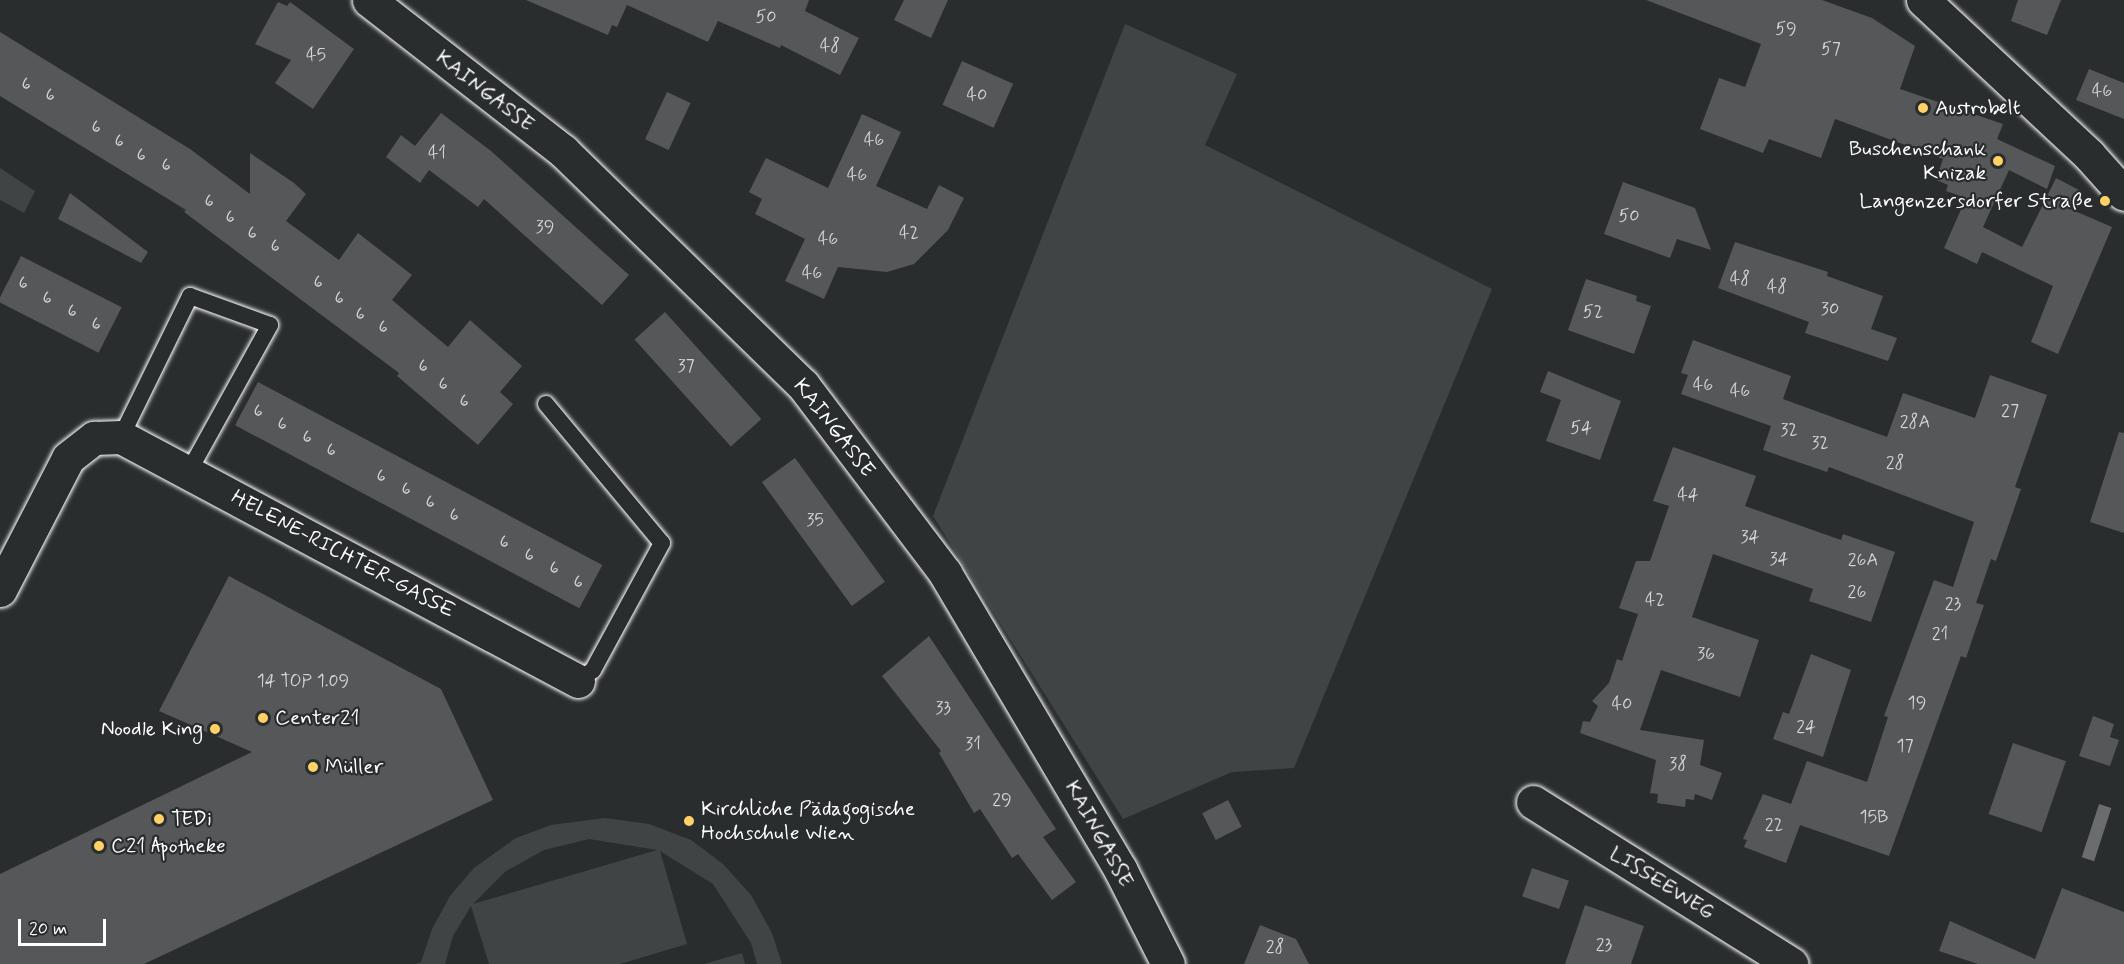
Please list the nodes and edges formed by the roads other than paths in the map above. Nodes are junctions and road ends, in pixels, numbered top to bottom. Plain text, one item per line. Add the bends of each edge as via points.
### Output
1 (369, 0) edge
2 (1923, 0) edge
3 (2089, 155) junction
4 (2124, 176) edge
5 (2124, 194) edge
6 (546, 404) dead end
7 (113, 436) junction
8 (189, 471) junction
9 (0, 590) edge
10 (578, 681) joint
11 (1533, 802) dead end
12 (1168, 964) edge
13 (1791, 964) edge

1 - 12 street, KAINGASSE via 563,151 803,385 945,573 1120,869
2 - 3 street
3 - 4 street
3 - 5 street
6 - 10 lane via 662,543 593,670
7 - 8 street, HELENE-RICHTER-GASSE
7 - 8 lane via 190,296 270,325
7 - 9 street via 84,443 68,458
8 - 10 street, HELENE-RICHTER-GASSE
11 - 13 street, LISSEEWEG

